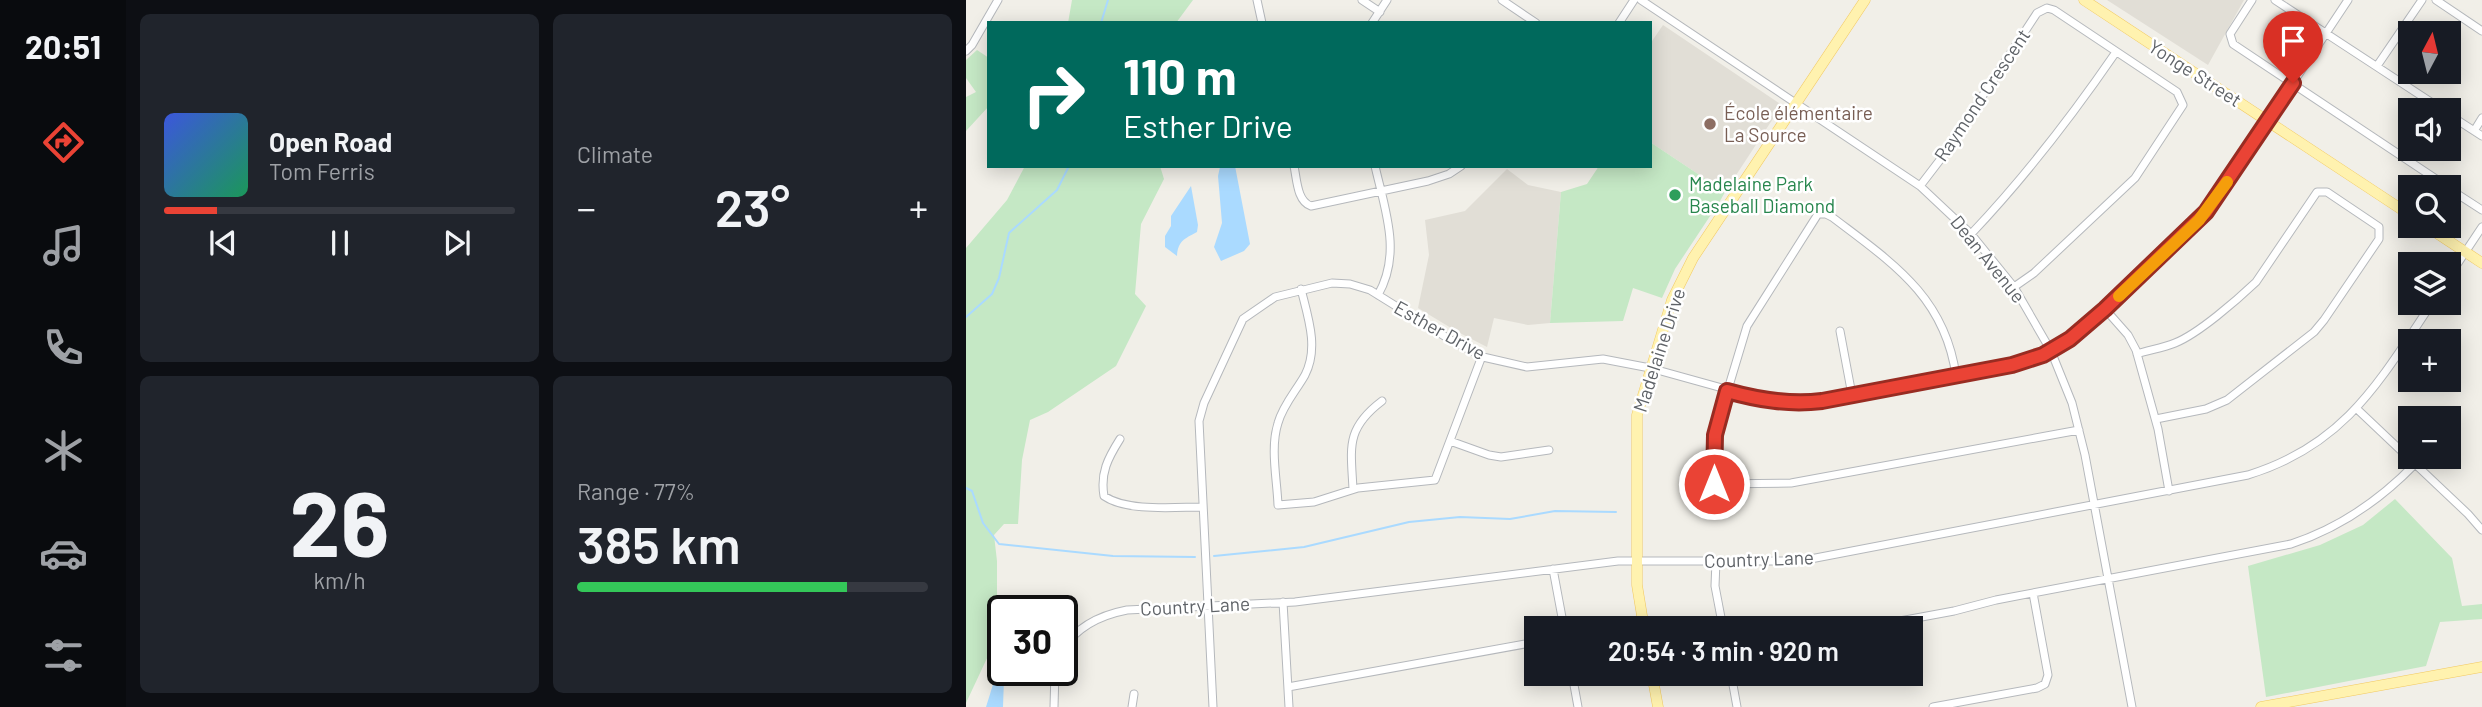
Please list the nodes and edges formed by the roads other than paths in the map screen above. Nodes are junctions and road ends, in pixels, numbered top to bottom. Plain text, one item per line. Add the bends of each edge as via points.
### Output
1 (998, 0) edge
2 (1257, 0) edge
3 (1362, 0) edge
4 (1387, 0) edge
5 (1502, 0) edge
6 (1634, 0) edge
7 (1640, 0) edge
8 (1865, 0) edge
9 (2084, 0) edge
10 (2252, 0) edge
11 (2275, 0) edge
12 (2348, 0) edge
13 (2422, 0) edge
14 (2437, 0) edge
15 (1380, 12) junction
16 (1262, 21) edge
17 (1373, 21) edge
18 (1533, 21) edge
19 (1620, 21) edge
20 (2482, 31) edge
21 (2327, 33) junction
22 (966, 51) edge
23 (2116, 52) junction
24 (2377, 66) junction
25 (2293, 83) junction
26 (2425, 98) edge
27 (1797, 103) junction
28 (2482, 118) edge
29 (2268, 121) junction
30 (2461, 122) edge
31 (2474, 131) junction
32 (2482, 136) edge
33 (1294, 168) edge
34 (1375, 168) edge
35 (1457, 168) edge
36 (2429, 175) edge
37 (1920, 186) junction
38 (1381, 191) junction
39 (2461, 197) edge
40 (2398, 207) edge
41 (2482, 211) edge
42 (2482, 228) edge
43 (1971, 234) junction
44 (2444, 238) edge
45 (2465, 252) junction
46 (2461, 258) edge
47 (2482, 263) edge
48 (2014, 287) junction
49 (1301, 289) junction
50 (1378, 295) junction
51 (2105, 309) junction
52 (2424, 315) edge
53 (1840, 331) dead end
54 (2051, 351) junction
55 (2137, 354) junction
56 (1482, 356) junction
57 (1650, 368) junction
58 (1955, 376) junction
59 (1727, 391) junction
60 (1852, 395) junction
61 (1382, 401) dead end
62 (2357, 409) junction
63 (2155, 419) junction
64 (2079, 430) junction
65 (1120, 439) dead end
66 (1450, 441) junction
67 (2398, 449) edge
68 (1549, 450) dead end
69 (2410, 469) edge
70 (2419, 469) edge
71 (1353, 489) junction
72 (2169, 491) junction
73 (2094, 505) junction
74 (1203, 507) junction
75 (2482, 530) edge
76 (1637, 561) junction
77 (1716, 561) junction
78 (1553, 569) junction
79 (2108, 579) junction
80 (2033, 593) junction
81 (1283, 603) junction
82 (1207, 606) junction
83 (1562, 616) edge
84 (1642, 616) edge
85 (1721, 616) edge
86 (1923, 617) edge
87 (1078, 633) edge
88 (1524, 644) edge
89 (2482, 667) edge
90 (1055, 686) edge
91 (1573, 686) edge
92 (1654, 686) edge
93 (1733, 686) edge
94 (1288, 687) junction
95 (1134, 694) dead end
96 (1575, 706) edge
97 (1054, 707) edge
98 (1132, 707) edge
99 (1213, 707) edge
100 (1289, 707) edge
101 (1658, 707) edge
102 (1737, 707) edge
103 (1933, 707) edge
104 (2132, 707) edge
105 (2261, 707) edge

1 - 22 street
2 - 16 street
3 - 15 street
4 - 15 street
5 - 18 street
6 - 19 street
7 - 27 street, Dean Avenue
8 - 27 main road, Madelaine Drive
9 - 29 main road, Yonge Street
10 - 25 street via 2230,34 2233,44
11 - 21 street
12 - 21 street, Esther Drive
13 - 24 street
14 - 20 street
15 - 17 street
21 - 24 street
21 - 25 street, Esther Drive
23 - 37 street, Raymond Crescent via 2054,10 2039,11
23 - 43 street via 2047,148
23 - 48 street, Raymond Crescent via 2177,92 2183,105 2134,178
24 - 26 street
25 - 29 street, Esther Drive
25 - 36 street
27 - 37 street, Dean Avenue
27 - 57 main road, Madelaine Drive via 1679,282
28 - 31 street
29 - 40 main road, Yonge Street
29 - 51 street, Esther Drive via 2206,212
30 - 31 street
31 - 32 street
33 - 38 street via 1306,205
34 - 38 street
35 - 38 street via 1436,179
37 - 43 street, Dean Avenue
38 - 50 street via 1392,253
39 - 41 street
42 - 45 street
43 - 48 street, Dean Avenue
44 - 45 main road
45 - 46 street
45 - 47 main road
48 - 54 street, Dean Avenue
49 - 50 street, Esther Drive via 1340,283
49 - 71 street via 1312,353 1276,429 1278,505 1311,502
49 - 74 street, Esther Drive via 1275,297 1243,319 1203,403 1199,421
50 - 56 street, Esther Drive
51 - 54 street, Esther Drive
51 - 55 street via 2129,336
52 - 62 street, Country Lane
53 - 60 street
54 - 58 street, Esther Drive via 2012,365
54 - 64 street, Dean Avenue
55 - 63 street
55 - 63 street via 2176,343 2244,293 2317,192 2327,192 2379,227 2379,239 2314,332 2227,400
56 - 57 street, Esther Drive via 1527,367 1603,359
56 - 66 street
57 - 59 street, Esther Drive
57 - 76 main road, Madelaine Drive via 1636,421
58 - 59 street via 1943,330 1919,289 1890,261 1824,213 1814,219 1752,316
58 - 60 street, Esther Drive
59 - 60 street, Esther Drive via 1788,403
59 - 64 street via 1715,435 1714,484 1793,483
61 - 71 street via 1353,436
62 - 67 street
62 - 72 street, Country Lane via 2314,444 2274,466
63 - 72 street
64 - 73 street, Dean Avenue
65 - 74 street via 1106,461 1104,496 1112,502 1150,507
66 - 68 street via 1501,457
66 - 71 street via 1435,480
69 - 79 street via 2374,502 2308,538 2263,551
70 - 75 street
72 - 73 street, Country Lane
73 - 77 street, Country Lane via 1804,560
73 - 79 street, Dean Avenue
74 - 82 street, Esther Drive
76 - 77 street, Country Lane
76 - 78 street, Country Lane
76 - 84 main road, Madelaine Drive
77 - 85 street
78 - 81 street, Country Lane
78 - 83 street
79 - 80 street
79 - 104 street, Dean Avenue
80 - 86 street
80 - 103 street via 2048,675 2045,684
81 - 82 street, Country Lane
81 - 94 street
82 - 87 street, Country Lane via 1107,613
82 - 99 street, Esther Drive
88 - 94 street
89 - 105 main road
90 - 97 street
91 - 96 street
92 - 101 main road
93 - 102 street
94 - 100 street
95 - 98 street

